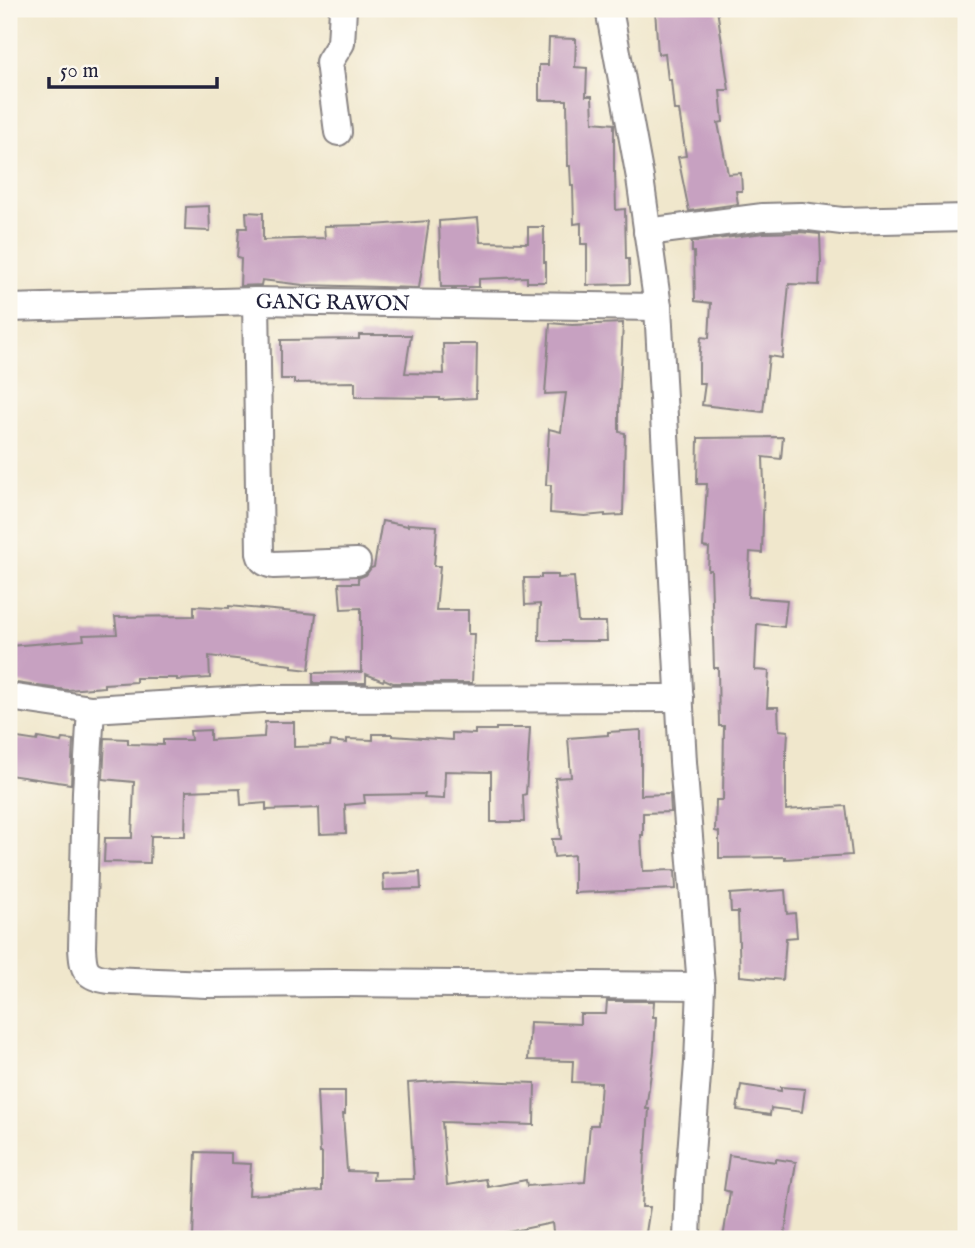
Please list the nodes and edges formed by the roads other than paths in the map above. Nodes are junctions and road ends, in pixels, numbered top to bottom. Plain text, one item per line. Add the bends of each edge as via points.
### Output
1 (343, 9) edge
2 (609, 9) edge
3 (338, 132) dead end
4 (966, 218) edge
5 (647, 232) junction
6 (256, 301) junction
7 (658, 307) junction
8 (9, 308) edge
9 (358, 562) dead end
10 (9, 697) edge
11 (680, 698) junction
12 (91, 709) junction
13 (701, 986) junction
14 (687, 1239) edge

1 - 3 street via 341,43 329,62
2 - 5 street
4 - 5 street via 842,221 763,217
5 - 7 street
6 - 7 street, GANG RAWON
6 - 8 street, GANG RAWON
6 - 9 street via 262,559 273,565
7 - 11 street
10 - 12 street
11 - 12 street via 262,699
11 - 13 street
12 - 13 street via 82,947 87,972 96,978 207,984
13 - 14 street

